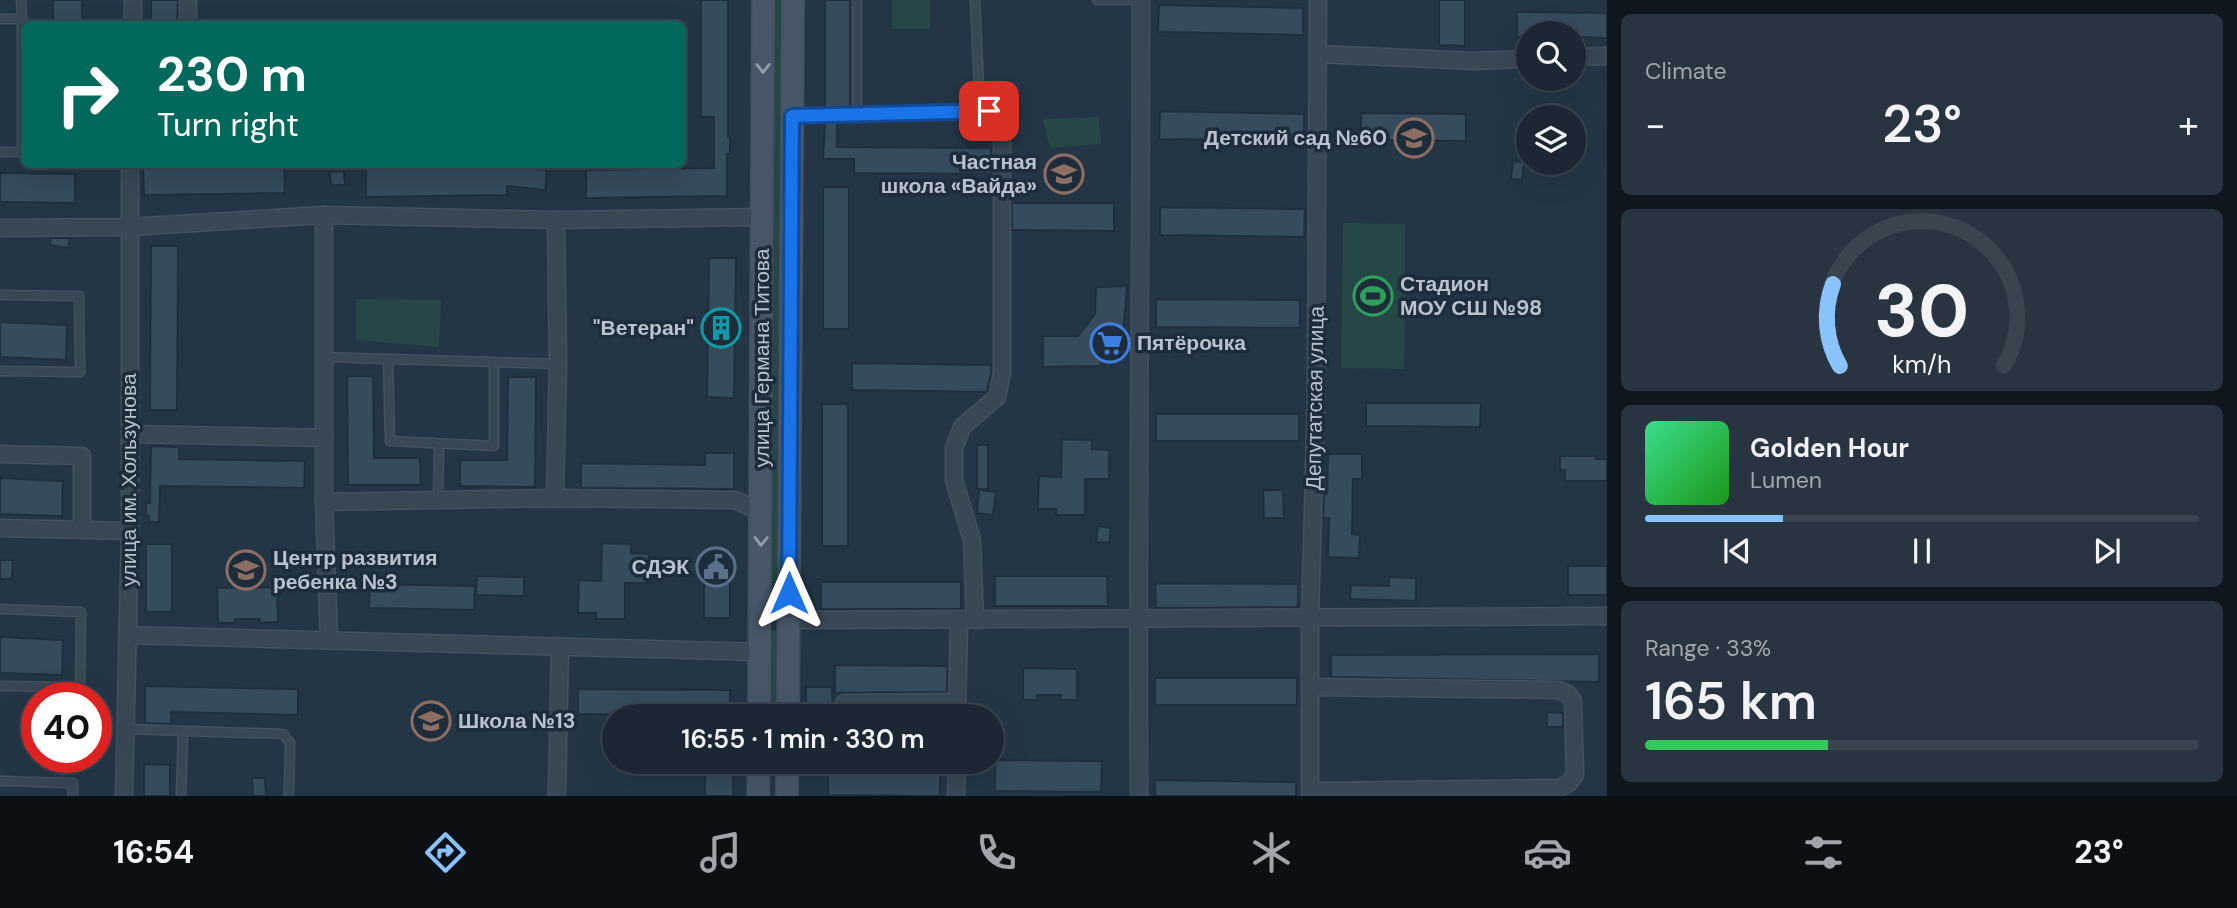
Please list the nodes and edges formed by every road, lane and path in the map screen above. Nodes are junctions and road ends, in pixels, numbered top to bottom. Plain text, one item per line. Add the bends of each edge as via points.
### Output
1 (21, 0) edge
2 (134, 0) edge
3 (188, 0) edge
4 (763, 0) edge
5 (793, 0) edge
6 (857, 0) edge
7 (975, 0) edge
8 (1097, 0) edge
9 (1141, 0) edge
10 (1318, 0) edge
11 (0, 19) edge
12 (22, 19) joint
13 (133, 21) edge
14 (188, 21) edge
15 (1318, 54) junction
16 (1607, 56) edge
17 (1586, 57) edge
18 (1516, 59) edge
19 (980, 111) junction
20 (857, 114) junction
21 (998, 114) joint
22 (792, 116) junction
23 (0, 152) edge
24 (21, 153) edge
25 (130, 168) edge
26 (324, 215) junction
27 (762, 217) junction
28 (556, 220) junction
29 (129, 226) junction
30 (0, 228) edge
31 (0, 295) edge
32 (324, 357) junction
33 (388, 359) junction
34 (494, 362) junction
35 (558, 364) junction
36 (0, 372) edge
37 (130, 434) junction
38 (324, 438) junction
39 (439, 444) junction
40 (0, 454) edge
41 (555, 498) junction
42 (324, 502) junction
43 (438, 502) junction
44 (762, 512) junction
45 (0, 528) edge
46 (82, 530) junction
47 (130, 531) junction
48 (0, 609) edge
49 (1607, 616) edge
50 (1310, 617) junction
51 (1137, 619) junction
52 (967, 620) junction
53 (789, 623) junction
54 (760, 625) junction
55 (128, 635) junction
56 (329, 640) junction
57 (560, 646) junction
58 (760, 652) junction
59 (0, 686) edge
60 (1310, 687) junction
61 (759, 704) edge
62 (788, 704) edge
63 (844, 704) edge
64 (863, 704) edge
65 (958, 704) edge
66 (126, 729) junction
67 (183, 731) junction
68 (759, 774) edge
69 (787, 774) edge
70 (957, 774) edge
71 (0, 781) edge
72 (1310, 793) edge
73 (73, 796) edge
74 (124, 796) edge
75 (181, 796) edge
76 (289, 796) edge
77 (557, 796) edge
78 (758, 796) edge
79 (787, 796) edge
80 (956, 796) edge
81 (1139, 796) edge

1 - 12 lane
2 - 13 street
3 - 14 street
4 -> 27 street, улица Германа Титова
5 - 22 street, улица Германа Титова
6 - 20 lane
7 - 19 lane
8 - 9 lane
9 - 51 street
10 - 15 street, Депутатская улица
11 - 12 lane
15 - 18 street
15 - 50 street, Депутатская улица
16 - 17 street
19 - 20 lane
19 - 21 lane
20 - 22 lane
21 - 52 street via 1002,121 1002,373 998,397 962,427 954,447 954,480 972,540
22 - 53 street, улица Германа Титова
23 - 24 lane
25 - 29 street, улица им. Хользунова
26 - 28 street
26 - 29 street
26 - 32 street
27 - 28 street
27 - 44 street, улица Германа Титова
28 - 35 street
29 - 30 street
29 - 37 street, улица им. Хользунова
31 - 36 lane via 79,296 80,372
32 - 33 lane
32 - 38 street
33 - 34 lane
33 - 39 lane via 390,441
34 - 35 lane
34 - 39 lane via 494,446
35 - 41 street
37 - 38 street
37 - 47 street, улица им. Хользунова
38 - 42 street
39 - 43 lane
40 - 46 street via 82,456
41 - 43 street
41 - 44 street via 735,500
42 - 43 street
42 - 56 street
44 -> 54 street, улица Германа Титова
45 - 46 street
46 - 47 street
47 - 55 street, улица им. Хользунова
48 - 59 lane via 81,612 80,687
49 - 50 street
50 - 51 street
50 - 60 street, Депутатская улица
51 - 52 street
51 - 81 street
52 - 53 street
52 - 65 street
53 - 54 street
53 - 62 street, улица Германа Титова
54 - 58 street, улица Германа Титова
55 - 56 street
55 - 66 street, улица им. Хользунова
56 - 57 street
57 - 58 street
57 - 77 street
58 - 61 street, улица Германа Титова
60 - 72 street, Депутатская улица
60 - 72 street via 1559,690 1573,701 1575,775 1559,788
63 - 64 street
66 - 67 lane
66 - 74 street, улица им. Хользунова
67 - 75 lane
67 - 76 lane via 283,734 290,743
68 - 78 street
69 - 79 street
70 - 80 street
71 - 73 lane via 73,783

